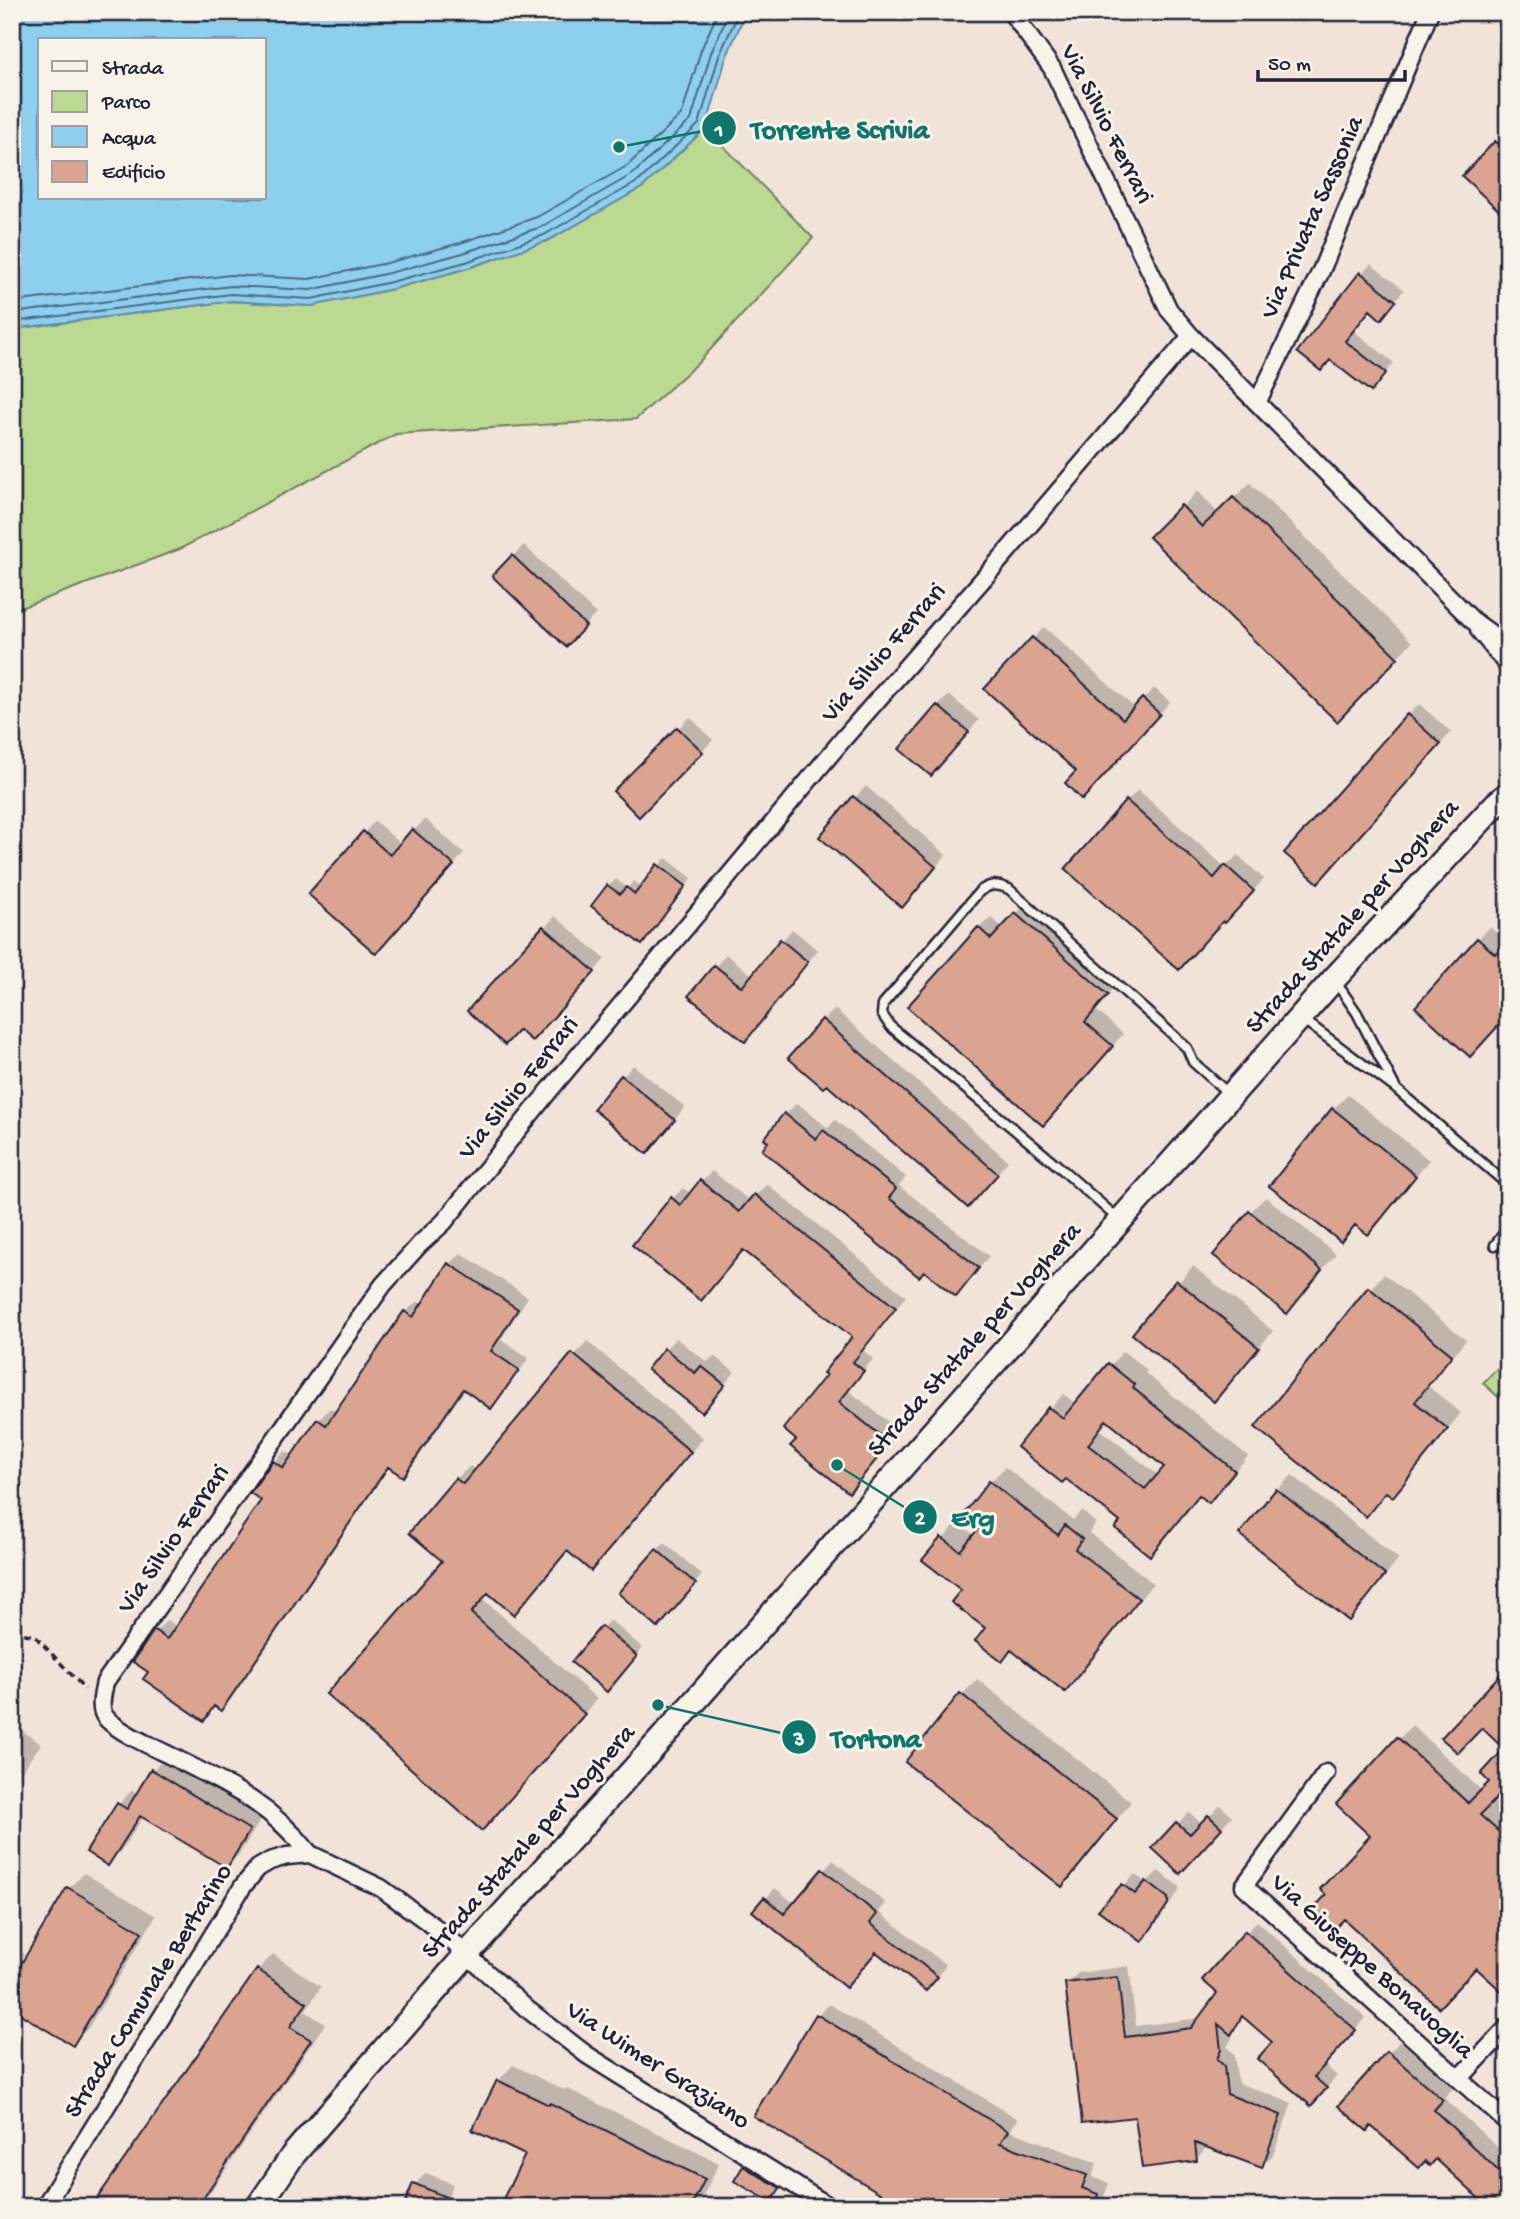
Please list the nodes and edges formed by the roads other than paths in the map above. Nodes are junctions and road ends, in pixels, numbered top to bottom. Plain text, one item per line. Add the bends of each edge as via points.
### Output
1 (1011, 12) edge
2 (1430, 12) edge
3 (1191, 336) junction
4 (1257, 403) junction
5 (1472, 620) junction
6 (1508, 646) edge
7 (1508, 666) edge
8 (1504, 795) edge
9 (1334, 979) junction
10 (1301, 1018) junction
11 (1395, 1087) junction
12 (1231, 1096) junction
13 (1508, 1185) edge
14 (1120, 1221) junction
15 (1508, 1228) edge
16 (1495, 1245) dead end
17 (1326, 1773) dead end
18 (310, 1853) junction
19 (466, 1955) junction
20 (1508, 2027) edge
21 (1459, 2079) junction
22 (1508, 2123) edge
23 (44, 2207) edge
24 (258, 2207) edge
25 (830, 2207) edge

1 - 3 street, Via Silvio Ferrari via 1052,68 1170,310
2 - 4 street, Via Privata Sassonia via 1321,271
3 - 4 street, Via Silvio Ferrari
3 - 18 street, Via Silvio Ferrari via 844,738 444,1222 383,1285 105,1682 101,1706 106,1718 272,1812
4 - 5 street, Via Silvio Ferrari
5 - 6 street, Via Silvio Ferrari
5 - 7 street, Via Silvio Ferrari
8 - 9 main road, Strada Statale per Voghera
9 - 10 main road, Strada Statale per Voghera
9 - 11 lane
10 - 11 lane
10 - 12 main road, Strada Statale per Voghera
11 - 13 lane
12 - 14 main road, Strada Statale per Voghera
12 - 14 lane via 1193,1062 1191,1053 1172,1034 1009,889 998,884 979,892 883,1004 882,1014 890,1026
14 - 19 main road, Strada Statale per Voghera
15 - 16 lane
17 - 21 street, Via Giuseppe Bonavoglia via 1244,1886
18 - 19 street via 381,1888
18 - 23 street, Strada Comunale Bertarino via 270,1861 243,1886
19 - 24 main road, Strada Statale per Voghera via 293,2155
19 - 25 street, Via Wimer Graziano via 587,2056
20 - 21 street
21 - 22 street, Via Giuseppe Bonavoglia

